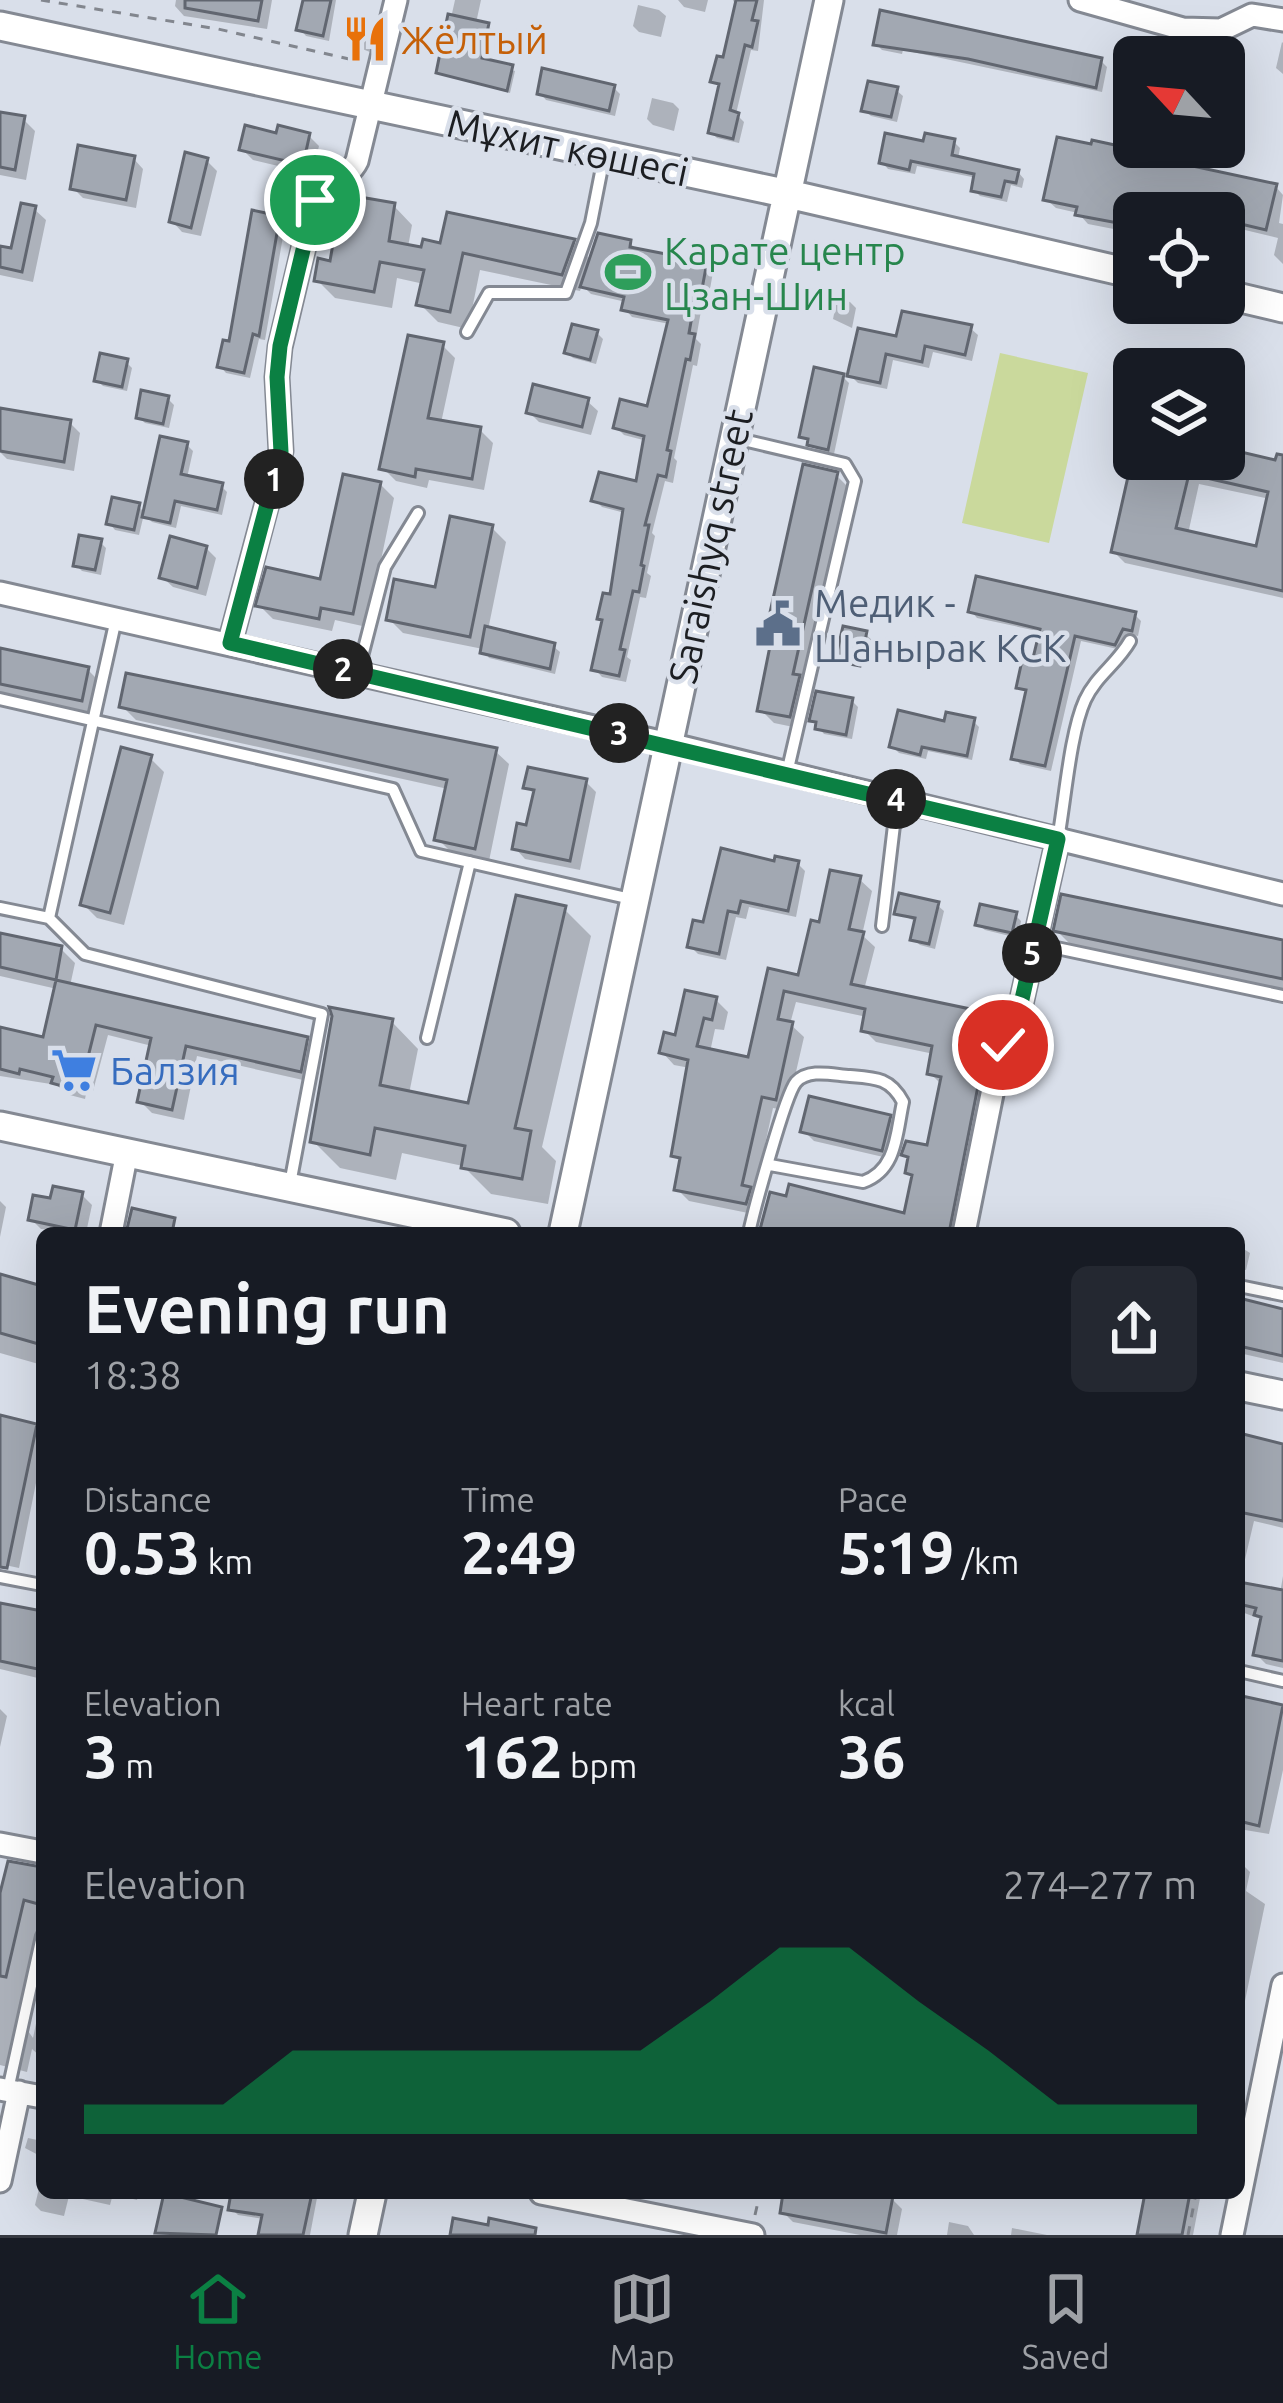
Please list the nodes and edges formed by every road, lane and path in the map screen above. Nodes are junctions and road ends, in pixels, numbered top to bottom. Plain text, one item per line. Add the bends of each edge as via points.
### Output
1 (41, 0) edge
2 (396, 0) edge
3 (829, 0) edge
4 (1080, 0) edge
5 (1283, 20) edge
6 (0, 26) edge
7 (382, 66) junction
8 (371, 107) junction
9 (605, 154) junction
10 (784, 193) junction
11 (1113, 269) edge
12 (1245, 299) edge
13 (1283, 308) edge
14 (467, 332) dead end
15 (733, 437) junction
16 (418, 513) dead end
17 (0, 593) edge
18 (116, 619) junction
19 (1130, 641) dead end
20 (230, 643) junction
21 (358, 672) junction
22 (0, 699) edge
23 (95, 719) junction
24 (669, 744) junction
25 (787, 773) junction
26 (898, 800) junction
27 (1058, 839) junction
28 (470, 862) junction
29 (1283, 894) edge
30 (635, 900) junction
31 (0, 908) edge
32 (49, 918) junction
33 (882, 926) dead end
34 (1034, 943) junction
35 (1283, 996) edge
36 (428, 1038) dead end
37 (0, 1126) edge
38 (127, 1153) junction
39 (770, 1165) junction
40 (290, 1187) junction
41 (112, 1227) edge
42 (478, 1227) edge
43 (564, 1227) edge
44 (750, 1227) edge
45 (965, 1227) edge
46 (1245, 1287) edge
47 (1283, 1295) edge
48 (1245, 1387) edge
49 (1283, 1395) edge
50 (0, 1577) edge
51 (36, 1584) edge
52 (1245, 1672) edge
53 (1283, 1681) edge
54 (0, 1844) edge
55 (36, 1851) edge
56 (36, 1964) edge
57 (1283, 1985) edge
58 (1275, 2065) edge
59 (9, 2090) edge
60 (0, 2181) edge
61 (1245, 2184) edge
62 (371, 2199) edge
63 (571, 2199) edge
64 (1195, 2199) edge
65 (1241, 2199) edge
66 (363, 2235) edge
67 (751, 2235) edge
68 (1188, 2235) edge
69 (1232, 2235) edge

1 - 7 path
2 - 7 street
3 - 10 street, Saraishyq street
4 - 5 street via 1183,29 1221,30 1252,16
6 - 8 street, Мұхит көшесі
7 - 8 street
8 - 9 street, Мұхит көшесі
8 - 20 street via 353,169 326,183 315,200 280,346 281,452
9 - 10 street, Мұхит көшесі
9 - 14 lane via 566,292 489,293
10 - 11 street, Мұхит көшесі
10 - 15 street, Saraishyq street
12 - 13 street
15 - 24 street, Saraishyq street
15 - 25 lane via 845,464 855,481
16 - 21 lane via 385,567
17 - 18 street
18 - 20 street
18 - 23 lane
19 - 27 lane via 1082,705
20 - 21 street
21 - 24 street
22 - 23 lane
23 - 28 lane via 393,790 422,851
23 - 32 lane
24 - 25 street
24 - 30 street, Saraishyq street
25 - 26 street
26 - 27 street
26 - 33 lane
27 - 29 street
27 - 34 street
28 - 30 lane
28 - 36 lane
30 - 43 street, Saraishyq street
31 - 32 lane
32 - 40 lane via 85,954 322,1013
34 - 35 lane
34 - 45 street via 1018,1017 1003,1045
37 - 38 street
38 - 40 street
38 - 41 street
39 - 39 lane via 792,1091 809,1073 882,1078 896,1088 903,1102 888,1168 878,1177 863,1182
39 - 44 lane
40 - 42 street
46 - 47 lane
48 - 49 street
50 - 51 lane
52 - 53 lane
54 - 55 street
56 - 59 lane
57 - 58 street
58 - 61 street
59 - 60 street
62 - 66 street
63 - 67 street
64 - 68 path
65 - 69 street

